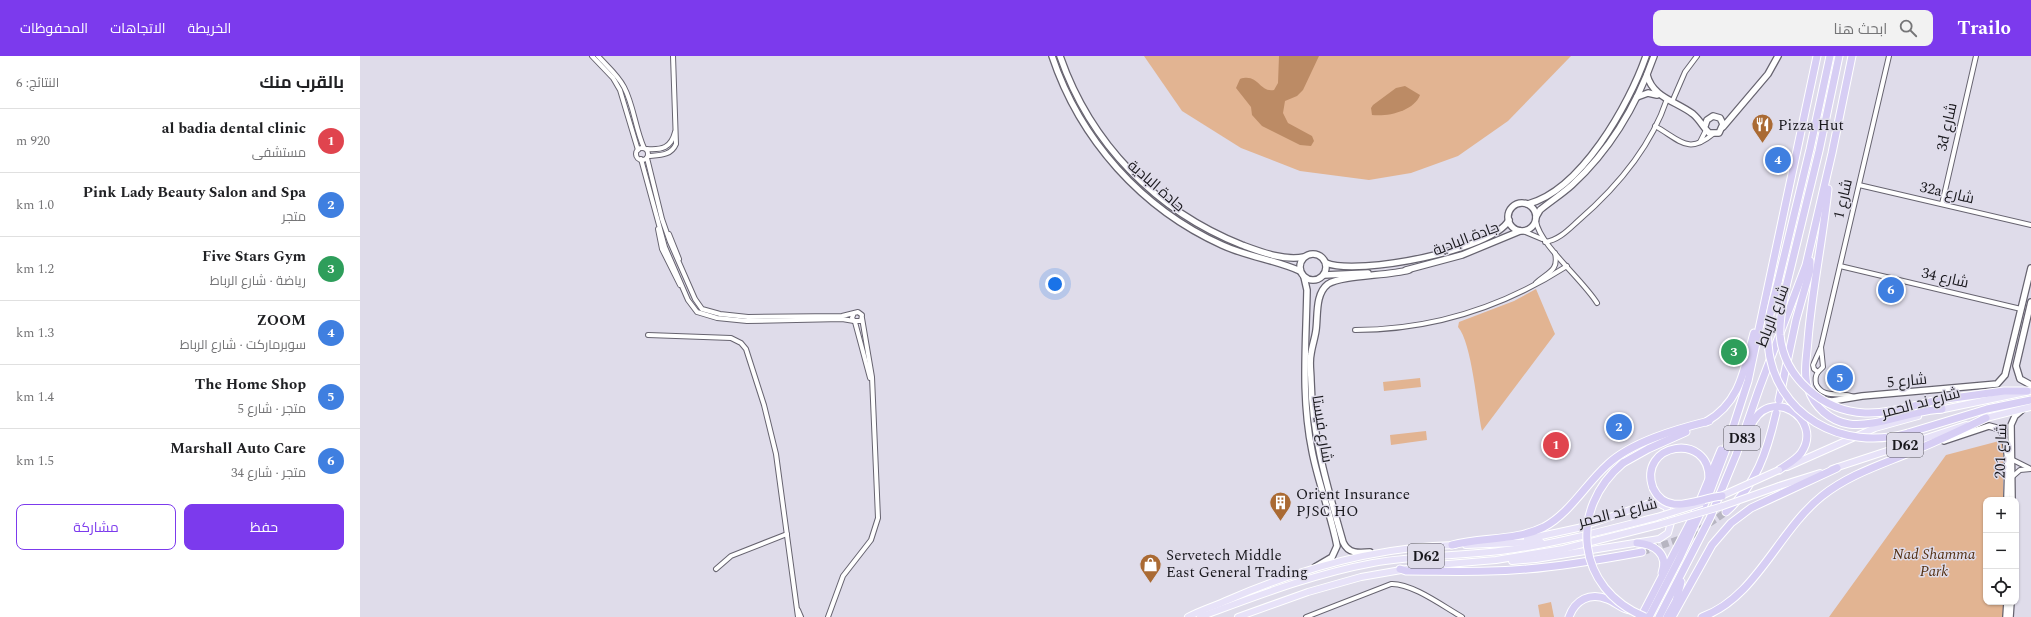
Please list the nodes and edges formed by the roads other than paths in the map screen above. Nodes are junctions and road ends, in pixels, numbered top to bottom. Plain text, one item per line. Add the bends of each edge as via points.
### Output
1 (592, 56) edge
2 (598, 56) edge
3 (673, 56) edge
4 (1052, 56) edge
5 (1060, 56) edge
6 (1646, 56) edge
7 (1654, 56) edge
8 (1697, 56) edge
9 (1778, 56) edge
10 (1817, 56) edge
11 (1830, 56) edge
12 (1839, 56) edge
13 (1852, 56) edge
14 (1889, 56) edge
15 (1976, 56) edge
16 (1647, 75) junction
17 (1636, 98) junction
18 (1669, 100) junction
19 (1693, 114) junction
20 (1735, 114) junction
21 (1709, 118) junction
22 (1720, 118) junction
23 (676, 125) junction
24 (1655, 126) junction
25 (1723, 127) junction
26 (1706, 128) junction
27 (1713, 134) junction
28 (1698, 145) junction
29 (645, 149) junction
30 (638, 150) junction
31 (1832, 154) junction
32 (647, 157) junction
33 (641, 159) junction
34 (1858, 185) junction
35 (1528, 204) junction
36 (1942, 204) junction
37 (1536, 219) junction
38 (1509, 220) junction
39 (2031, 225) edge
40 (1522, 231) junction
41 (1544, 240) junction
42 (1555, 252) junction
43 (1810, 253) junction
44 (1304, 257) junction
45 (1326, 263) junction
46 (1567, 266) junction
47 (1840, 266) junction
48 (2031, 268) edge
49 (1409, 270) junction
50 (1302, 274) junction
51 (1324, 275) junction
52 (1534, 286) junction
53 (2031, 302) edge
54 (1597, 303) dead end
55 (2021, 309) junction
56 (1762, 312) junction
57 (854, 314) junction
58 (862, 317) junction
59 (855, 321) junction
60 (1355, 330) dead end
61 (648, 335) dead end
62 (1821, 347) junction
63 (1818, 372) junction
64 (1806, 376) junction
65 (2030, 389) edge
66 (872, 394) junction
67 (1854, 397) junction
68 (1779, 400) dead end
69 (2031, 400) edge
70 (2028, 408) edge
71 (1942, 409) junction
72 (1776, 413) dead end
73 (1736, 418) junction
74 (1986, 418) junction
75 (1709, 420) junction
76 (2011, 430) junction
77 (2002, 432) junction
78 (1917, 450) junction
79 (1736, 455) junction
80 (2011, 459) junction
81 (1837, 468) junction
82 (2031, 469) edge
83 (1779, 470) junction
84 (2012, 480) junction
85 (1708, 483) junction
86 (1722, 496) junction
87 (2007, 497) edge
88 (2012, 497) edge
89 (1326, 509) junction
90 (1334, 512) junction
91 (1726, 512) tunnel mouth
92 (787, 534) junction
93 (1560, 540) junction
94 (1637, 543) junction
95 (1501, 544) junction
96 (1452, 545) junction
97 (1388, 551) junction
98 (1642, 552) tunnel mouth
99 (1496, 560) junction
100 (716, 569) dead end
101 (1311, 569) junction
102 (1400, 569) junction
103 (1682, 574) junction
104 (1659, 586) junction
105 (2007, 605) edge
106 (2011, 605) edge
107 (797, 607) junction
108 (1630, 610) junction
109 (798, 617) edge
110 (801, 617) edge
111 (828, 617) edge
112 (1188, 617) edge
113 (1200, 617) edge
114 (1238, 617) edge
115 (1306, 617) edge
116 (1462, 617) edge
117 (1569, 617) edge
118 (1642, 617) edge
119 (1645, 617) edge
120 (1649, 617) edge
121 (1659, 617) edge
122 (1667, 617) edge
123 (1672, 617) edge
124 (1702, 617) edge
125 (2006, 617) edge
126 (2010, 617) edge

1 - 30 street via 613,78 620,90
2 - 29 street via 624,87
3 - 23 street
4 - 50 street, جادة البادية via 1068,96 1094,140 1123,175 1152,202 1179,222 1224,246
5 - 44 street, جادة البادية via 1076,94 1099,133 1117,157 1160,199 1196,223 1235,242 1286,258
6 - 35 street via 1626,102 1597,147 1562,185 1540,200
7 - 16 street
8 - 18 street
9 - 20 street via 1768,74
10 - 56 highway, شارع الرباط / D83
11 - 69 highway, شارع الرباط, bridge via 1769,318 1768,345 1777,378 1796,406 1816,424 1841,435 1868,439 1908,433 1987,409
12 - 65 highway, شارع الرباط, bridge via 1780,317 1783,348 1796,376 1818,397 1836,407 1866,413 1939,400
13 - 31 highway, شارع الرباط / D83
14 - 34 street, شارع 1
15 - 36 street, 3d شارع
16 - 17 street
16 - 18 street via 1652,88
17 - 18 street via 1651,93
17 - 37 street via 1613,137 1592,165 1564,192 1540,210
18 - 19 street
18 - 24 street
19 - 21 street
19 - 26 street
20 - 22 street via 1728,118
20 - 25 street
21 - 22 street
21 - 26 street
22 - 25 street
23 - 29 street via 667,146 660,150
23 - 32 street via 677,141 673,149 666,154
24 - 28 street via 1686,144
24 - 41 street via 1638,154 1592,208 1561,236 1554,240
25 - 27 street via 1720,132
26 - 27 street
26 - 28 street
27 - 28 street
29 - 30 street
29 - 32 street
30 - 33 street via 637,156
31 - 43 highway, شارع الرباط / D83
31 - 64 highway via 1811,301
32 - 33 street
32 - 57 street via 662,219 697,303 702,308 709,312 748,316
33 - 59 street via 665,247 688,300 700,314 747,321
34 - 36 street, 32a شارع
34 - 47 street, شارع 1
35 - 37 street via 1535,211
35 - 38 street via 1521,203 1512,208
36 - 39 street, 32a شارع
37 - 40 street via 1531,228
37 - 41 street
38 - 40 street via 1512,226
38 - 45 street, جادة البادية via 1496,232 1459,248 1416,260 1361,267
40 - 41 street
40 - 49 street, جادة البادية via 1462,255
41 - 42 street
42 - 46 street
42 - 52 street via 1555,268
43 - 68 highway via 1810,270 1796,320
43 - 79 highway, شارع الرباط / D83
44 - 45 street via 1316,254
44 - 50 street via 1300,264
45 - 51 street
46 - 52 street
46 - 54 street
47 - 55 street, شارع 34
47 - 62 street, شارع 1
48 - 55 street, شارع 5
49 - 51 street, جادة البادية
49 - 90 street, شارع فيستا via 1341,280 1326,286 1319,300 1311,354 1313,421 1322,469
50 - 51 street via 1314,280
50 - 89 street, شارع فيستا via 1307,290 1304,391 1312,451
52 - 60 street via 1489,306 1449,319 1388,330
53 - 65 street via 2016,366 2020,379
55 - 67 street, شارع 5 via 2005,375 1998,384
56 - 73 highway, شارع الرباط / D83 via 1752,364
56 - 75 highway via 1736,393 1722,412
57 - 58 street via 859,312
57 - 59 street via 852,317
58 - 59 street via 860,321
58 - 66 street
59 - 66 street
61 - 92 street via 731,338 746,348 772,438
62 - 63 street via 1823,367
62 - 63 street via 1813,365
63 - 67 street via 1816,383 1823,392
64 - 67 street, شارع 5 via 1813,392 1821,398 1832,401
64 - 71 highway via 1808,389 1818,407 1835,420 1848,424 1868,424
65 - 71 main road, شارع ند الحمر / D62
66 - 111 street via 878,510 876,526 871,540 843,576
70 - 74 main road, شارع ند الحمر / D62
70 - 76 street, شارع 201 via 2014,418
71 - 83 main road, شارع ند الحمر / D62 via 1875,428
72 - 91 highway via 1760,469 1745,492
73 - 85 highway via 1726,435
73 - 120 highway, شارع الرباط / D83 via 1709,494
74 - 78 highway
74 - 81 main road, شارع ند الحمر / D62
75 - 96 highway via 1620,454 1602,470 1566,511 1543,527 1523,534
75 - 108 highway, bridge via 1622,463 1606,478 1596,495 1589,514 1587,541 1590,560 1598,579 1614,598
76 - 77 street
76 - 80 street, شارع 201
77 - 78 street via 1996,427 1989,426
77 - 87 street, شارع 201 via 2006,444
78 - 124 highway via 1856,475 1822,496 1798,520 1737,596 1720,609
79 - 83 highway via 1760,412 1771,407 1788,408 1802,420 1806,442 1797,458
79 - 103 highway, شارع الرباط / D83 via 1710,518
80 - 82 street
80 - 84 street, شارع 201
81 - 99 main road, شارع ند الحمر / D62, bridge via 1658,525 1563,549
81 - 123 highway via 1751,508 1731,523 1712,545
82 - 84 street via 2020,470
83 - 86 main road, شارع ند الحمر / D62, bridge
84 - 88 street, شارع 201
85 - 86 highway, bridge via 1708,471 1704,460 1691,450 1679,448 1664,452 1654,463 1650,477 1660,499 1674,505
85 - 104 highway
86 - 93 main road, شارع ند الحمر / D62, bridge via 1657,517
89 - 90 street
89 - 101 street, شارع فيستا via 1336,551 1331,559
90 - 97 street, شارع فيستا via 1347,549 1357,553
92 - 100 street via 731,556
92 - 107 street
93 - 95 main road
93 - 113 main road, شارع ند الحمر / D62 via 1508,550 1405,558 1339,570
94 - 95 main road via 1658,539 1668,533 1672,519 1666,507 1650,503 1578,528
94 - 99 main road via 1536,559 1510,562
94 - 104 highway via 1653,546 1662,556 1664,566
95 - 96 main road
96 - 97 main road via 1418,546
97 - 101 main road
98 - 102 highway via 1526,570
99 - 102 main road, شارع ند الحمر / D62
101 - 112 main road via 1267,584
102 - 114 main road, شارع ند الحمر / D62 via 1322,587
103 - 121 highway, شارع الرباط / D83
103 - 122 highway via 1676,601
104 - 118 highway
105 - 125 street
106 - 126 street
107 - 109 street
107 - 110 street
108 - 117 highway via 1598,596 1583,599 1573,607
108 - 119 highway, bridge
115 - 116 street via 1391,584 1410,588

